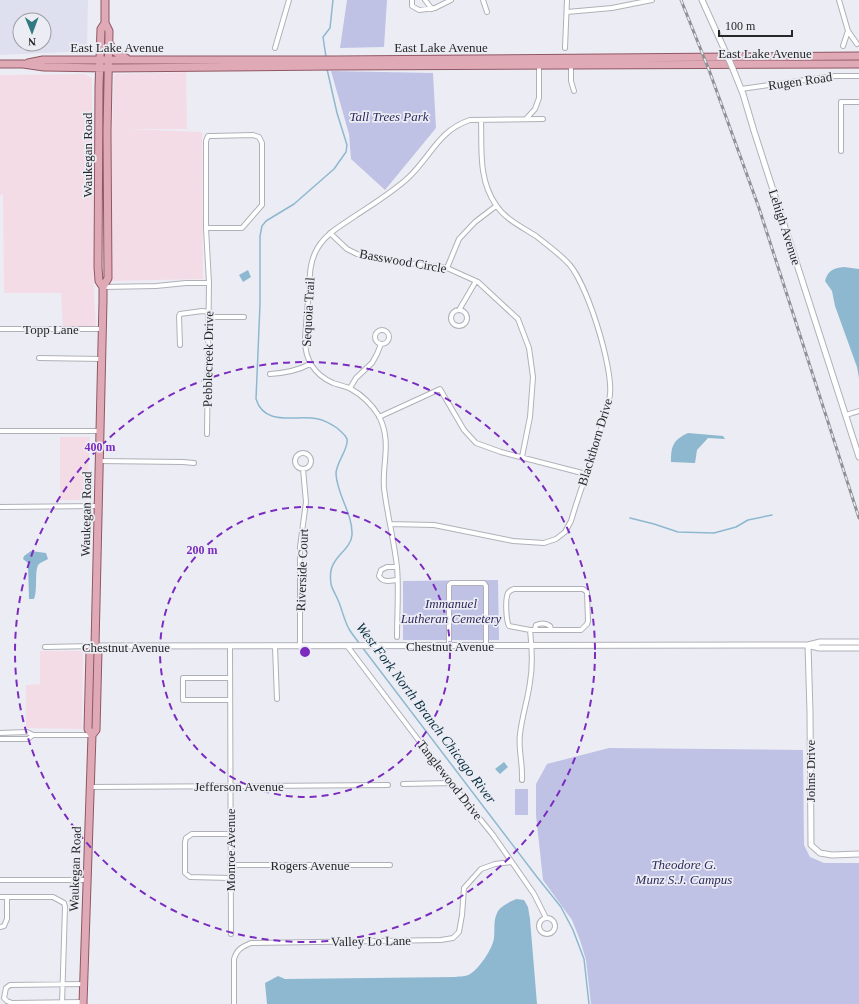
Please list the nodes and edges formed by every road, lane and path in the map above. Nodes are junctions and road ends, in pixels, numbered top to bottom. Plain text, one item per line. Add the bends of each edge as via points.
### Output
1 (104, 0) edge
2 (289, 0) edge
3 (412, 0) edge
4 (425, 0) edge
5 (451, 0) edge
6 (483, 0) edge
7 (567, 0) edge
8 (652, 0) edge
9 (702, 0) edge
10 (839, 0) edge
11 (432, 9) junction
12 (487, 12) dead end
13 (567, 12) junction
14 (105, 23) junction
15 (848, 31) junction
16 (100, 42) junction
17 (108, 42) junction
18 (857, 44) dead end
19 (843, 46) dead end
20 (275, 48) dead end
21 (565, 48) dead end
22 (859, 56) edge
23 (86, 59) junction
24 (100, 60) junction
25 (108, 60) junction
26 (130, 60) junction
27 (539, 62) junction
28 (571, 62) junction
29 (321, 63) junction
30 (0, 64) edge
31 (23, 64) junction
32 (859, 64) edge
33 (82, 68) junction
34 (100, 68) junction
35 (108, 68) junction
36 (122, 68) junction
37 (859, 76) edge
38 (99, 87) junction
39 (108, 88) junction
40 (741, 89) junction
41 (574, 91) dead end
42 (859, 102) edge
43 (526, 119) junction
44 (543, 119) dead end
45 (481, 120) junction
46 (841, 151) dead end
47 (496, 206) junction
48 (206, 228) junction
49 (330, 233) junction
50 (447, 268) junction
51 (476, 281) junction
52 (209, 284) junction
53 (103, 287) junction
54 (459, 310) dead end
55 (209, 315) junction
56 (244, 318) dead end
57 (0, 329) edge
58 (102, 329) junction
59 (381, 344) dead end
60 (180, 345) dead end
61 (39, 358) dead end
62 (102, 359) junction
63 (310, 364) junction
64 (270, 374) dead end
65 (350, 388) junction
66 (859, 411) edge
67 (846, 415) junction
68 (379, 417) junction
69 (0, 431) edge
70 (100, 431) junction
71 (207, 434) dead end
72 (522, 457) junction
73 (859, 457) edge
74 (99, 461) junction
75 (194, 463) dead end
76 (303, 469) junction
77 (586, 474) junction
78 (98, 506) junction
79 (0, 507) edge
80 (390, 524) junction
81 (397, 567) junction
82 (397, 580) junction
83 (533, 629) junction
84 (397, 637) dead end
85 (859, 642) edge
86 (808, 645) junction
87 (95, 646) junction
88 (230, 646) junction
89 (449, 646) junction
90 (486, 646) junction
91 (531, 646) junction
92 (44, 647) dead end
93 (275, 647) junction
94 (300, 647) junction
95 (348, 647) junction
96 (859, 648) edge
97 (230, 678) junction
98 (277, 699) dead end
99 (230, 700) junction
100 (0, 733) edge
101 (33, 735) junction
102 (92, 735) junction
103 (0, 739) edge
104 (522, 780) dead end
105 (451, 783) junction
106 (403, 784) dead end
107 (388, 785) dead end
108 (230, 786) junction
109 (90, 787) junction
110 (230, 834) junction
111 (859, 854) edge
112 (511, 862) junction
113 (390, 864) dead end
114 (230, 866) junction
115 (230, 878) junction
116 (0, 880) edge
117 (87, 880) junction
118 (0, 897) edge
119 (7, 898) junction
120 (546, 918) junction
121 (0, 927) edge
122 (231, 934) dead end
123 (63, 984) junction
124 (84, 984) junction
125 (62, 1003) edge
126 (83, 1003) edge
127 (234, 1004) edge

1 - 14 main road, Waukegan Road
2 - 20 street
3 - 11 street via 412,6 419,10
4 - 11 street
5 - 11 street
6 - 12 street
7 - 13 street
8 - 13 street via 612,8
9 - 40 street, Lehigh Avenue, bridge
10 - 15 street
13 - 21 street
14 - 16 main road, Waukegan Road via 101,30
14 - 17 main road, Waukegan Road via 109,31
15 - 18 street
15 - 19 street
16 - 23 main road via 94,54
16 - 24 main road, Waukegan Road
17 - 25 main road, Waukegan Road
17 - 26 main road via 115,52
22 - 28 main road, East Lake Avenue
23 - 24 main road, East Lake Avenue
23 - 31 main road, East Lake Avenue via 43,60
24 - 25 main road, East Lake Avenue
24 - 34 main road, Waukegan Road
25 - 26 main road, East Lake Avenue
25 - 35 main road, Waukegan Road
26 - 29 main road, East Lake Avenue
27 - 28 main road, East Lake Avenue
27 - 29 main road, East Lake Avenue
27 - 43 street via 539,98 535,109
28 - 32 main road, East Lake Avenue
28 - 41 street via 571,82
29 - 36 main road, East Lake Avenue
30 - 31 main road, East Lake Avenue
31 - 33 main road, East Lake Avenue
33 - 34 main road, East Lake Avenue
33 - 38 main road via 93,73
34 - 35 main road, East Lake Avenue
34 - 38 main road, Waukegan Road
35 - 36 main road, East Lake Avenue
35 - 39 main road, Waukegan Road
36 - 39 main road via 113,75
37 - 40 street, Rugen Road via 834,76
38 - 53 main road, Waukegan Road via 98,267 99,281
39 - 53 main road, Waukegan Road via 108,278
40 - 67 street, Lehigh Avenue
42 - 46 street via 841,102
43 - 44 street, Sequoia Trail
43 - 45 street, Sequoia Trail
45 - 47 street, Blackthorn Drive via 482,170
45 - 49 street, Sequoia Trail via 470,120 451,129 441,137 408,177
47 - 50 street via 464,232 456,244
47 - 77 street, Blackthorn Drive via 568,262 578,275 588,301 610,378 609,402
48 - 48 street, Pebblecreek Drive via 242,228 260,208 262,143 257,135 207,138
48 - 52 street, Pebblecreek Drive
49 - 50 street, Basswood Circle via 347,249 370,258
49 - 63 street, Sequoia Trail via 320,244 309,275 305,348
50 - 51 street, Basswood Circle
51 - 54 street
51 - 72 street, Basswood Circle via 518,319 530,348 533,377 530,416
52 - 53 street
52 - 55 street, Pebblecreek Drive
53 - 58 main road, Waukegan Road
55 - 56 street
55 - 60 street via 202,311 180,314
55 - 71 street, Pebblecreek Drive
57 - 58 street, Topp Lane
58 - 62 main road, Waukegan Road
59 - 65 street via 372,363 356,378
61 - 62 street
62 - 70 main road, Waukegan Road
63 - 64 street via 299,370
63 - 65 street, Sequoia Trail via 324,378
65 - 68 street, Sequoia Trail via 365,398
66 - 67 street
67 - 73 street, Lehigh Avenue
68 - 72 street via 440,389 464,430 476,443
68 - 80 street, Sequoia Trail via 386,440 384,487
69 - 70 street
70 - 74 main road, Waukegan Road
72 - 77 street
74 - 75 street
74 - 78 main road, Waukegan Road
76 - 76 street, Riverside Court via 308,468 312,460 308,453 302,452 297,455 295,463
76 - 94 street, Riverside Court via 306,502 300,547
77 - 80 street, Blackthorn Drive via 565,532 556,539 544,543 506,540 434,525
78 - 79 street
78 - 87 main road, Waukegan Road
80 - 81 street, Sequoia Trail
81 - 82 street, Sequoia Trail
81 - 82 street via 387,567 379,573 380,578 385,581
82 - 84 street, Sequoia Trail
83 - 83 street via 509,626 507,622 510,590 585,590 588,595 588,621 585,627 581,630
83 - 91 street
85 - 86 street, Chestnut Avenue via 820,642
86 - 91 street, Chestnut Avenue
86 - 96 street, Chestnut Avenue via 819,648
86 - 111 street, Johns Drive via 811,845 820,853
87 - 88 street, Chestnut Avenue
87 - 92 street, Chestnut Avenue
87 - 102 main road, Waukegan Road via 90,651 89,672 88,729
88 - 93 street, Chestnut Avenue
88 - 97 street, Monroe Avenue
89 - 90 street, Chestnut Avenue
89 - 90 street via 449,585 484,582
89 - 95 street, Chestnut Avenue
90 - 91 street, Chestnut Avenue
91 - 104 street via 530,682 520,734
93 - 94 street, Chestnut Avenue
93 - 98 street
94 - 95 street, Chestnut Avenue
95 - 105 street, Tanglewood Drive
97 - 99 street, Monroe Avenue
97 - 99 street via 183,678 183,700
99 - 108 street, Monroe Avenue
100 - 101 street via 27,732
101 - 102 street
101 - 103 street via 28,738
102 - 109 main road, Waukegan Road
105 - 106 street
105 - 112 street, Tanglewood Drive
107 - 108 street, Jefferson Avenue
108 - 109 street, Jefferson Avenue
108 - 110 street, Monroe Avenue
109 - 117 main road, Waukegan Road
110 - 114 street, Monroe Avenue
110 - 115 street via 192,834 184,842 185,872 188,876
112 - 120 street, Tanglewood Drive via 534,894
112 - 127 street, Valley Lo Lane via 495,864 481,870 464,888 459,932 453,938 251,943 241,947 234,959
113 - 114 street, Rogers Avenue
114 - 115 street, Monroe Avenue
115 - 122 street, Monroe Avenue
116 - 117 street
117 - 124 main road, Waukegan Road
118 - 119 street
119 - 121 street via 7,919 4,926
119 - 123 street via 53,897 64,903
120 - 120 street, Tanglewood Drive via 540,922 539,927 541,932 548,934 553,932 555,924
123 - 124 street
123 - 125 street
123 - 125 street via 10,985 4,994 4,998 12,1003
124 - 126 main road, Waukegan Road
125 - 126 street

